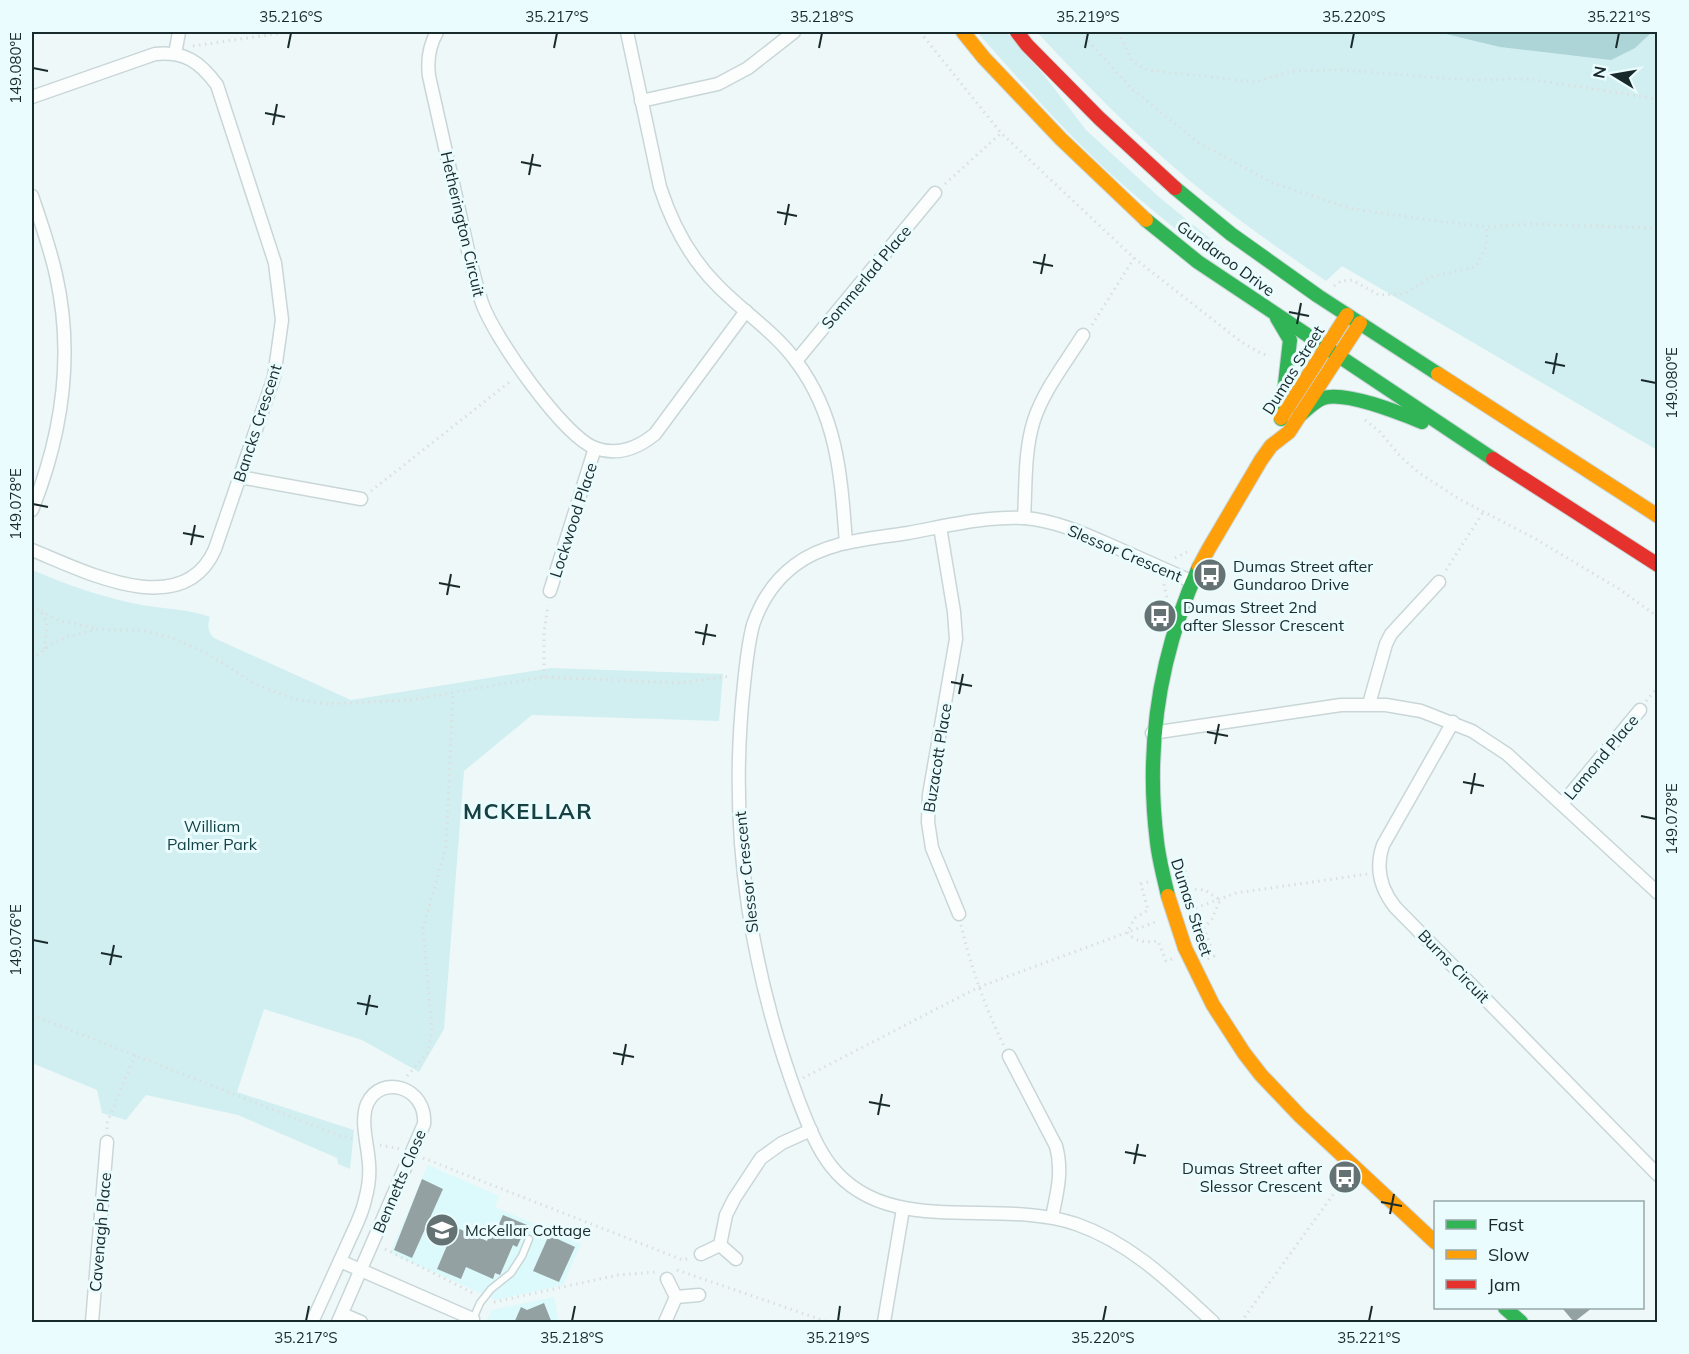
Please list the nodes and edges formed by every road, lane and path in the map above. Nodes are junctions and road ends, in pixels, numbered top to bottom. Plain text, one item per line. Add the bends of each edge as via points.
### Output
1 (179, 32) edge
2 (289, 32) edge
3 (437, 32) edge
4 (627, 32) edge
5 (794, 32) edge
6 (920, 32) edge
7 (963, 32) edge
8 (1017, 32) edge
9 (1080, 32) edge
10 (1118, 32) edge
11 (189, 46) dead end
12 (175, 54) junction
13 (32, 97) edge
14 (1658, 99) edge
15 (641, 101) junction
16 (1001, 133) junction
17 (935, 193) joint
18 (33, 203) edge
19 (1487, 227) junction
20 (1658, 228) edge
21 (1134, 258) junction
22 (1335, 284) dead end
23 (746, 311) junction
24 (1273, 312) junction
25 (1347, 315) junction
26 (1360, 323) junction
27 (1083, 335) joint
28 (1326, 347) junction
29 (1340, 356) junction
30 (1280, 357) dead end
31 (796, 361) junction
32 (523, 372) junction
33 (1300, 415) junction
34 (1358, 417) dead end
35 (1281, 418) junction
36 (1455, 435) junction
37 (1272, 445) junction
38 (595, 448) junction
39 (240, 477) junction
40 (361, 499) joint
41 (32, 510) edge
42 (1484, 511) junction
43 (1658, 516) edge
44 (1024, 518) junction
45 (940, 527) junction
46 (846, 543) junction
47 (32, 550) edge
48 (1658, 565) edge
49 (1191, 581) junction
50 (1439, 582) joint
51 (550, 591) joint
52 (32, 606) edge
53 (41, 611) junction
54 (1658, 617) edge
55 (98, 629) junction
56 (44, 649) junction
57 (32, 659) edge
58 (543, 677) junction
59 (745, 677) junction
60 (453, 693) junction
61 (1369, 704) junction
62 (1640, 710) dead end
63 (1454, 722) junction
64 (1152, 733) junction
65 (1562, 804) junction
66 (1370, 867) dead end
67 (1178, 879) dead end
68 (1371, 881) dead end
69 (1150, 882) dead end
70 (1658, 893) edge
71 (959, 914) joint
72 (1202, 952) dead end
73 (1174, 958) dead end
74 (135, 1055) dead end
75 (1009, 1056) joint
76 (402, 1089) junction
77 (811, 1130) junction
78 (107, 1142) joint
79 (1658, 1175) edge
80 (1345, 1178) dead end
81 (903, 1209) junction
82 (1052, 1217) junction
83 (529, 1239) dead end
84 (1434, 1241) edge
85 (720, 1245) junction
86 (380, 1246) dead end
87 (701, 1254) dead end
88 (736, 1259) dead end
89 (340, 1261) junction
90 (361, 1270) junction
91 (667, 1274) junction
92 (699, 1295) dead end
93 (676, 1298) junction
94 (486, 1300) junction
95 (1506, 1309) edge
96 (340, 1318) edge
97 (472, 1321) edge
98 (92, 1323) edge
99 (312, 1323) edge
100 (361, 1323) edge
101 (665, 1323) edge
102 (828, 1323) edge
103 (884, 1323) edge
104 (1213, 1323) edge
105 (1241, 1323) edge
106 (1521, 1323) edge

1 - 12 street
2 - 11 path
3 - 32 street, Hetherington Circuit via 430,48 429,76 472,271 489,321
4 - 15 street
5 - 15 street via 748,68 718,84
6 - 16 path
7 - 24 main road, Gundaroo Drive via 1061,139 1134,210 1198,262
8 - 25 main road, Gundaroo Drive via 1163,178 1231,234
9 - 19 path via 1133,90 1199,142 1273,183 1353,209
10 - 14 path via 1133,62 1147,70 1255,82 1292,71 1342,70 1469,80 1529,79
12 - 13 street, Bancks Crescent via 145,56
12 - 39 street, Bancks Crescent via 200,65 218,85 279,282 282,320 278,358
15 - 23 street via 660,187 674,223 704,272
16 - 17 path
16 - 21 path
17 - 31 street, Sommerlad Place
18 - 41 street via 57,277 65,351 58,426
19 - 20 path via 1531,224
19 - 22 path via 1486,247 1476,267 1433,276 1404,294 1380,295 1352,279
21 - 27 path
21 - 30 path via 1240,341 1262,354
23 - 31 street
23 - 38 street via 654,434 631,448
24 - 28 main road, Gundaroo Drive
24 - 35 main road via 1290,340
25 - 26 main road, Gundaroo Drive
25 - 28 main road, Dumas Street
26 - 29 main road, Dumas Street
26 - 43 main road, Gundaroo Drive
27 - 44 street via 1034,421 1028,448
28 - 29 main road, Gundaroo Drive
28 - 35 main road, Dumas Street
29 - 33 main road, Dumas Street
29 - 36 main road, Gundaroo Drive
31 - 46 street via 816,393 835,445
32 - 38 street, Hetherington Circuit via 567,429
32 - 40 path
33 - 36 main road via 1322,399 1340,399 1386,407
33 - 37 main road, Dumas Street via 1289,432
34 - 42 path via 1378,431 1418,472
35 - 37 main road, Dumas Street
36 - 48 main road, Gundaroo Drive
37 - 49 main road, Dumas Street
38 - 51 street, Lockwood Place
39 - 40 street
39 - 47 street, Bancks Crescent via 212,558 183,584 154,588 113,580
42 - 50 path
42 - 54 path via 1619,589
44 - 45 street, Slessor Crescent
44 - 49 street, Slessor Crescent via 1069,527
45 - 46 street, Slessor Crescent
45 - 71 street, Buzacott Place via 956,639 929,795 928,822 932,848
46 - 59 street, Slessor Crescent via 805,558 773,587 753,626
49 - 64 main road, Dumas Street via 1165,656
50 - 61 street via 1391,634
51 - 58 path
52 - 53 path
53 - 55 path via 66,623
53 - 56 path via 48,631
55 - 56 path via 67,637
55 - 60 path via 145,631 173,638 208,654 255,684 304,702 394,702
56 - 57 path
58 - 59 path via 678,683
58 - 60 path
59 - 77 street, Slessor Crescent via 740,734 740,835 752,936 773,1025
60 - 76 path via 446,847 423,928 432,1031 428,1052 409,1072
61 - 63 street via 1420,711
61 - 64 street via 1326,706
62 - 65 street, Lamond Place
63 - 65 street via 1507,754
63 - 79 street, Burns Circuit via 1383,844 1379,873 1384,891 1395,907
64 - 84 main road, Dumas Street, bridge via 1151,790 1156,846 1185,948 1213,1005 1261,1075
65 - 70 street
66 - 68 path
67 - 72 path via 1177,873 1185,870 1190,889 1205,890 1220,900 1204,927 1214,956 1206,960
69 - 73 path via 1141,884 1148,910 1136,918 1127,932 1143,942 1158,941 1166,961
71 - 75 path via 970,962
74 - 78 path via 107,1123
75 - 82 street via 1059,1154 1060,1181
76 - 89 street, Bennetts Close via 382,1090 368,1104 364,1119 369,1176 365,1200
76 - 90 street, Bennetts Close via 421,1104 424,1124
77 - 81 street, Slessor Crescent via 831,1166 851,1186 876,1201
77 - 85 street via 761,1158 734,1198
78 - 98 street, Cavenagh Place
80 - 105 path
81 - 82 street, Slessor Crescent
81 - 103 street
82 - 104 street, Slessor Crescent via 1092,1230 1129,1249
83 - 94 lane via 511,1273
85 - 87 street
85 - 88 street
86 - 94 path
89 - 90 street
89 - 99 street, Bennetts Close
90 - 96 street, Bennetts Close
90 - 97 street
91 - 93 street
91 - 94 path via 618,1275
91 - 102 path via 680,1270
92 - 93 street
93 - 101 street
94 - 97 lane
95 - 106 main road
96 - 100 street, Bennetts Close

